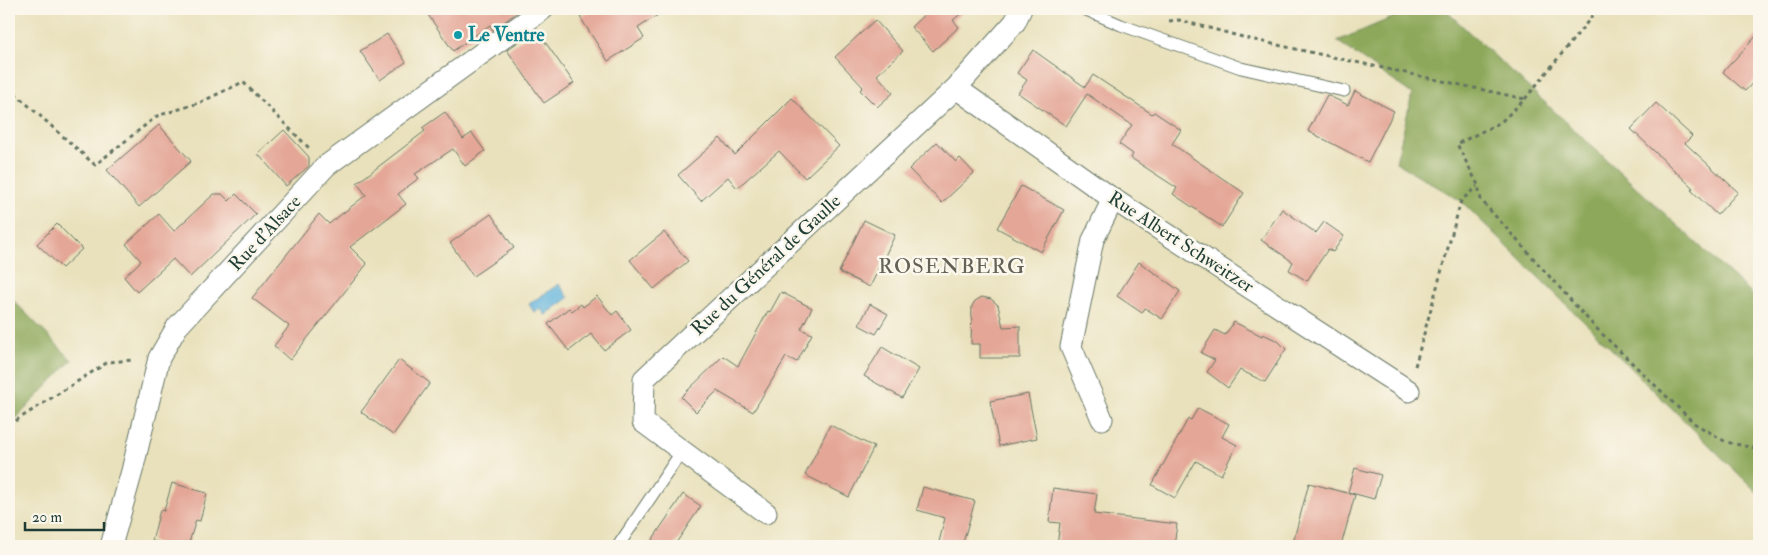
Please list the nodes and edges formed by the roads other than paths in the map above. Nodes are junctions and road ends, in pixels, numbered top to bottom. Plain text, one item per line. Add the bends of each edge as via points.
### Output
1 (543, 9) edge
2 (1021, 9) edge
3 (1084, 9) edge
4 (956, 88) junction
5 (1344, 92) dead end
6 (1113, 199) junction
7 (1409, 391) road end
8 (1102, 419) dead end
9 (682, 451) junction
10 (766, 512) dead end
11 (111, 546) edge
12 (618, 546) edge

1 - 11 street, Rue d'Alsace via 326,166 177,327 159,358
2 - 4 street, Rue du Général de Gaulle via 1015,22
3 - 5 lane via 1241,68
4 - 6 street, Rue Albert Schweitzer
4 - 9 street, Rue du Général de Gaulle via 644,379 643,422
6 - 7 street, Rue Albert Schweitzer
6 - 8 street via 1093,240 1071,347
9 - 10 street, Rue du Général de Gaulle
9 - 12 lane

